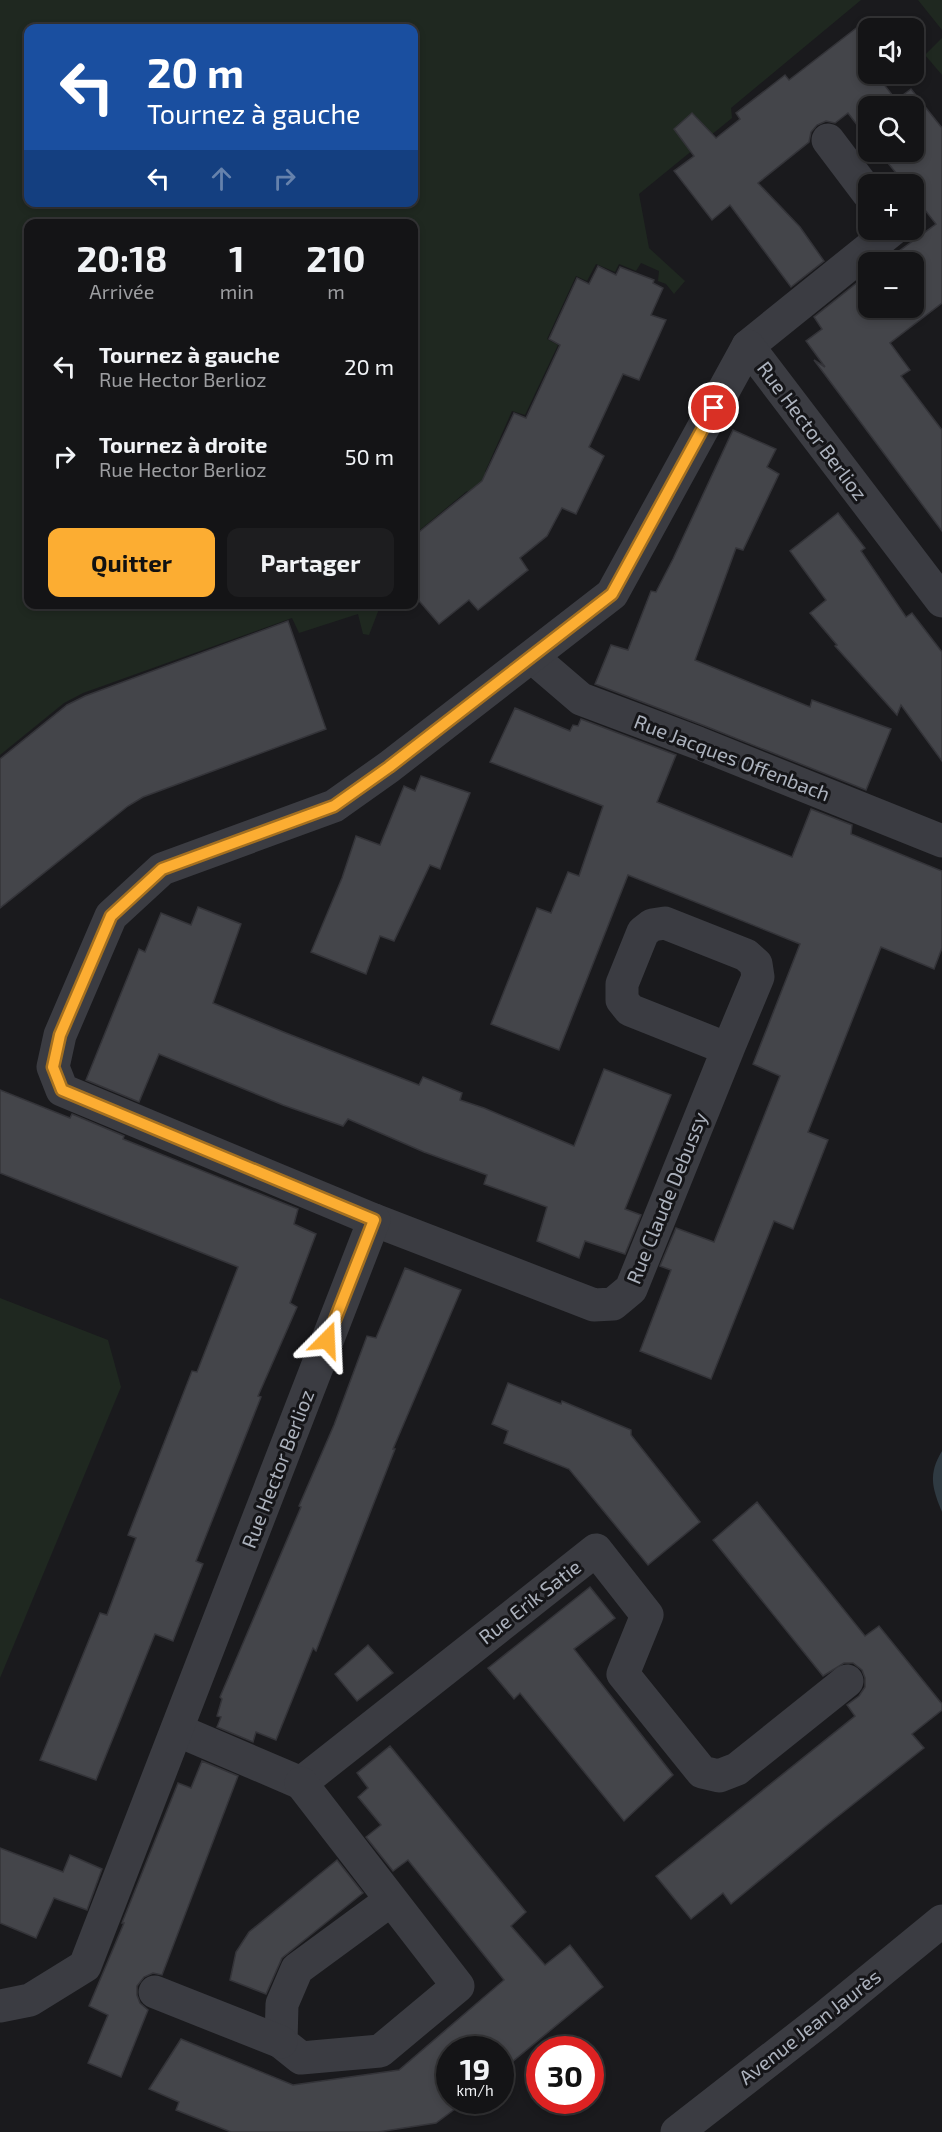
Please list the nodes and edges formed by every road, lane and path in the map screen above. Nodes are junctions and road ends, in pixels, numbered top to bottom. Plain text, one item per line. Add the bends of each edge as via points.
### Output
1 (828, 140) dead end
2 (858, 180) edge
3 (880, 240) edge
4 (748, 346) junction
5 (942, 602) edge
6 (532, 657) junction
7 (942, 841) edge
8 (728, 1049) dead end
9 (374, 1220) junction
10 (847, 1681) dead end
11 (177, 1730) junction
12 (301, 1783) junction
13 (391, 1900) junction
14 (942, 1921) edge
15 (155, 1992) dead end
16 (0, 2006) edge
17 (281, 2042) junction
18 (677, 2132) edge

1 - 2 street
3 - 4 street
4 - 5 street, Rue Hector Berlioz
4 - 6 street, Rue Hector Berlioz via 612,594
6 - 7 street, Rue Jacques Offenbach via 581,699
6 - 9 street, Rue Hector Berlioz via 334,806 162,869 111,916 60,1035 53,1067 62,1090
8 - 9 street, Rue Claude Debussy via 631,1289 613,1304 594,1305
9 - 11 street, Rue Hector Berlioz
10 - 12 street, Rue Erik Satie via 737,1769 719,1776 702,1772 623,1674 647,1614 596,1550
11 - 12 street
11 - 16 street, Rue Hector Berlioz via 85,1966 30,2000
12 - 13 street
13 - 17 street via 297,1969 282,2004
13 - 17 street via 458,1986 380,2051 301,2058
14 - 18 street, Avenue Jean Jaurès
15 - 17 street

